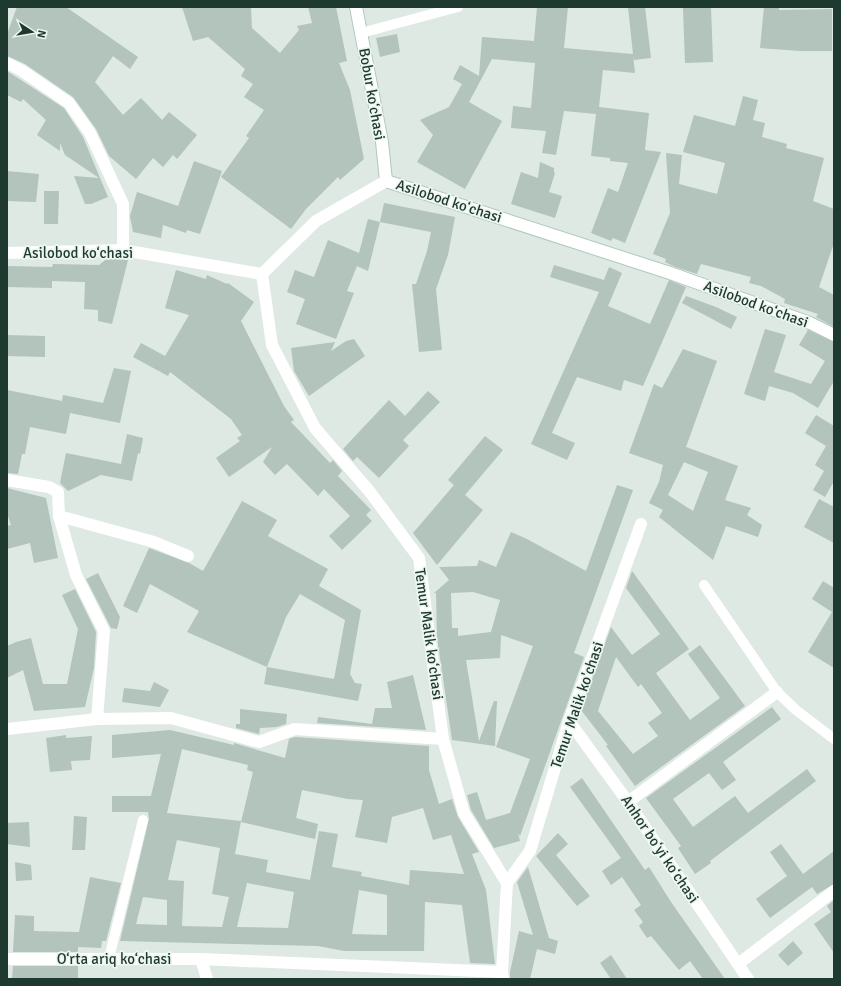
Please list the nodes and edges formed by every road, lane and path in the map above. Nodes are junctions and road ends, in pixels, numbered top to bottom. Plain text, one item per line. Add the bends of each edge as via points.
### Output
1 (356, 7) edge
2 (458, 7) edge
3 (361, 33) junction
4 (7, 63) edge
5 (386, 181) junction
6 (123, 250) junction
7 (7, 253) edge
8 (262, 274) junction
9 (834, 335) edge
10 (7, 480) edge
11 (59, 516) junction
12 (641, 524) dead end
13 (188, 556) dead end
14 (704, 584) dead end
15 (776, 692) junction
16 (97, 719) junction
17 (569, 721) junction
18 (7, 729) edge
19 (443, 739) junction
20 (834, 739) edge
21 (628, 802) junction
22 (143, 820) dead end
23 (507, 883) junction
24 (834, 891) edge
25 (108, 958) junction
26 (7, 959) edge
27 (201, 959) junction
28 (738, 964) junction
29 (502, 975) edge
30 (207, 979) edge
31 (748, 979) edge

1 - 3 street, Bobur koʻchasi
2 - 3 lane
3 - 5 street, Bobur koʻchasi via 382,142
4 - 6 street via 69,103 90,133 122,204
5 - 8 street, Asilobod koʻchasi via 316,222
5 - 9 street, Asilobod koʻchasi via 670,273 810,323
6 - 7 street, Asilobod koʻchasi
6 - 8 street, Asilobod koʻchasi
8 - 19 street, Temur Malik koʻchasi via 272,345 315,428 370,492 419,558
10 - 11 street via 49,487 58,492
11 - 13 street via 154,542
11 - 16 street via 76,575 104,631
12 - 17 street, Temur Malik ko'chasi
14 - 15 lane
15 - 20 lane
15 - 21 street
16 - 18 street
16 - 19 street via 171,718 259,742 295,729
17 - 21 street, Anhor boʻyi koʻchasi
17 - 23 street, Temur Malik ko'chasi via 530,851
19 - 23 street, Temur Malik koʻchasi via 464,813
21 - 28 street, Anhor boʻyi koʻchasi
22 - 25 lane
23 - 29 street
24 - 28 street
25 - 26 street, Oʻrta ariq koʻchasi
25 - 27 street, Oʻrta ariq koʻchasi
27 - 29 street, Oʻrta ariq koʻchasi
27 - 30 street
28 - 31 street, Anhor boʻyi koʻchasi

